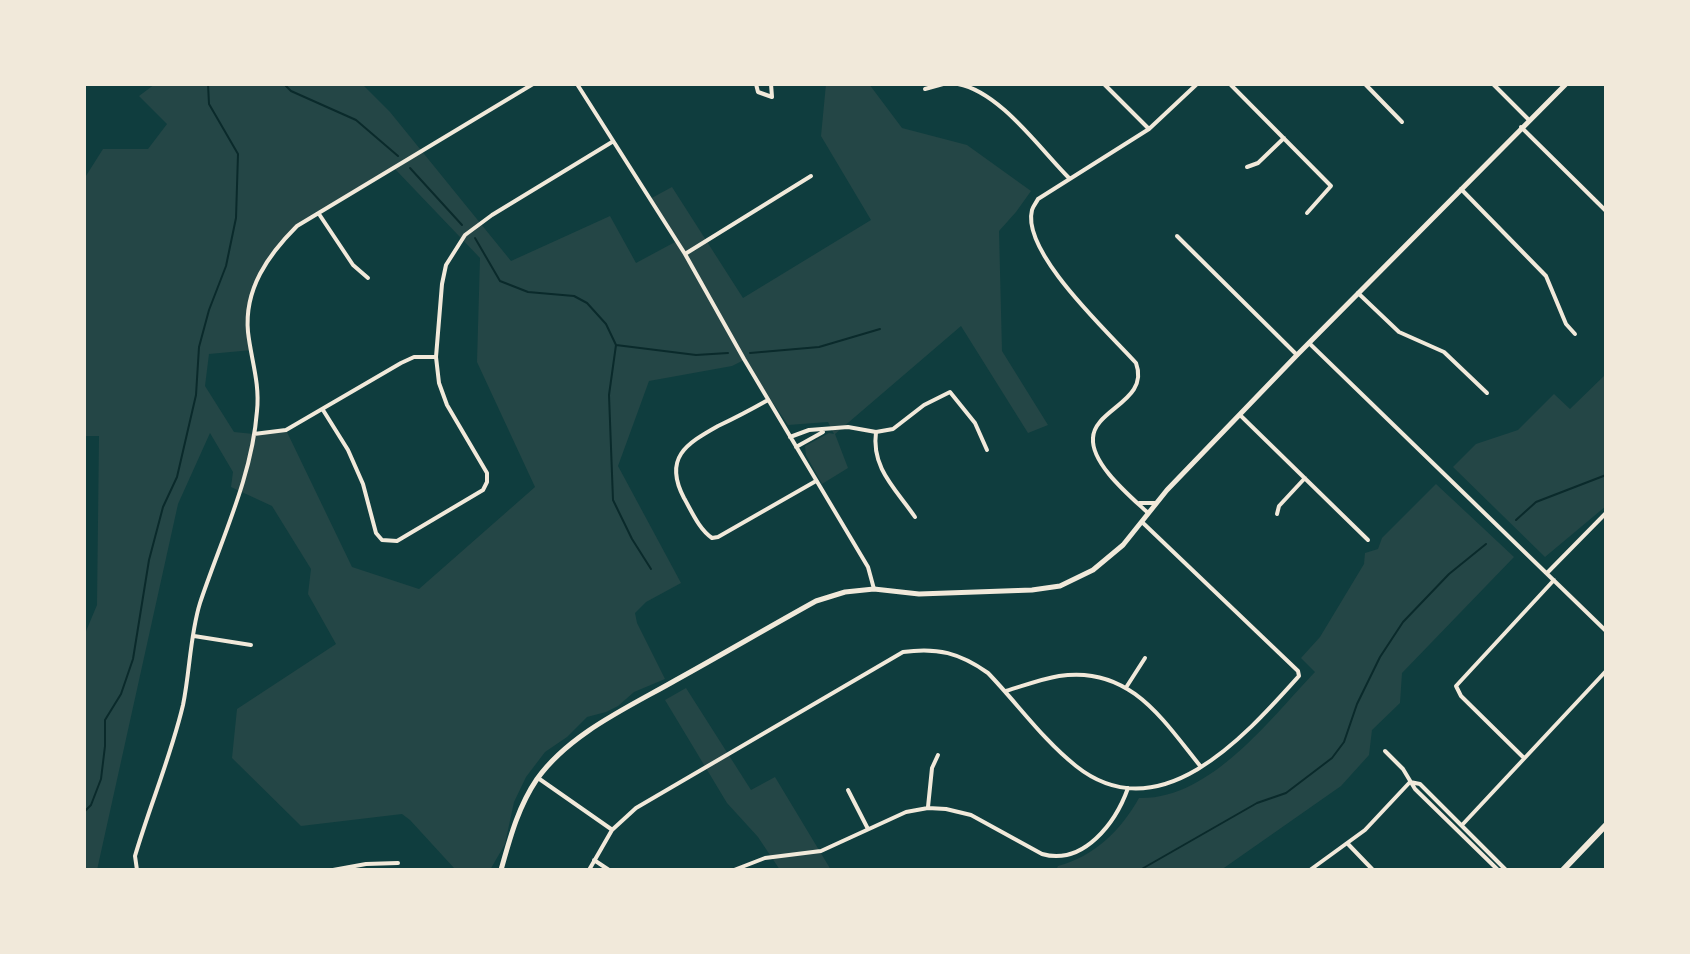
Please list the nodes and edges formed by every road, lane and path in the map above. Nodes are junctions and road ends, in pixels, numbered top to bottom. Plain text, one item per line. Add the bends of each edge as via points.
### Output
1 (533, 84) edge
2 (577, 84) edge
3 (756, 84) edge
4 (771, 84) edge
5 (943, 84) edge
6 (958, 84) edge
7 (1104, 84) edge
8 (1197, 84) edge
9 (1230, 84) edge
10 (1365, 84) edge
11 (1493, 84) edge
12 (1566, 84) edge
13 (925, 89) dead end
14 (1529, 120) junction
15 (1402, 122) dead end
16 (1521, 127) junction
17 (1149, 129) junction
18 (1284, 138) junction
19 (612, 142) junction
20 (1247, 167) dead end
21 (811, 176) dead end
22 (1069, 178) junction
23 (1461, 189) junction
24 (1606, 196) edge
25 (1599, 204) junction
26 (1606, 211) edge
27 (1307, 213) dead end
28 (319, 214) junction
29 (1177, 236) dead end
30 (685, 254) junction
31 (368, 278) dead end
32 (1358, 293) junction
33 (1575, 334) dead end
34 (1309, 343) junction
35 (1297, 355) junction
36 (436, 357) junction
37 (1487, 393) dead end
38 (768, 400) junction
39 (323, 410) junction
40 (1240, 415) junction
41 (825, 431) junction
42 (876, 432) junction
43 (254, 434) junction
44 (790, 437) junction
45 (796, 447) junction
46 (987, 450) dead end
47 (1305, 478) junction
48 (816, 481) junction
49 (1137, 503) junction
50 (1155, 503) junction
51 (1147, 512) junction
52 (1606, 513) edge
53 (1277, 514) dead end
54 (915, 517) dead end
55 (1141, 521) junction
56 (1368, 540) dead end
57 (1547, 573) junction
58 (1554, 580) junction
59 (874, 589) junction
60 (1606, 631) edge
61 (194, 636) junction
62 (251, 645) dead end
63 (1145, 658) dead end
64 (1606, 671) edge
65 (1127, 686) junction
66 (1006, 691) junction
67 (1385, 751) dead end
68 (938, 755) dead end
69 (1524, 758) junction
70 (1201, 767) junction
71 (538, 778) junction
72 (1410, 782) junction
73 (1128, 788) junction
74 (848, 790) dead end
75 (928, 808) junction
76 (1463, 824) junction
77 (1606, 825) edge
78 (868, 829) junction
79 (612, 830) junction
80 (1348, 844) junction
81 (594, 860) junction
82 (398, 863) dead end
83 (137, 870) edge
84 (333, 870) edge
85 (501, 870) edge
86 (589, 870) edge
87 (609, 870) edge
88 (734, 870) edge
89 (1310, 870) edge
90 (1373, 870) edge
91 (1498, 870) edge
92 (1506, 870) edge
93 (1563, 870) edge

1 - 28 street
2 - 19 street
3 - 4 street via 758,92 772,97
5 - 13 street
6 - 22 street via 997,103
7 - 17 street
8 - 17 street
9 - 18 street
10 - 15 street
11 - 14 street
12 - 14 street
14 - 16 street
16 - 23 street
16 - 25 street
17 - 22 street
18 - 20 street
18 - 27 street via 1331,186
19 - 30 street
19 - 36 street via 492,215 455,247 442,284
21 - 30 street
22 - 49 street via 1038,199 1031,211 1035,237 1045,261 1136,363 1138,385 1092,439 1110,475
23 - 32 street
23 - 33 street via 1546,276
24 - 25 street
25 - 26 street
28 - 31 street via 353,265
28 - 43 street via 277,246 250,296 248,330 258,380
29 - 35 street
30 - 38 street
32 - 34 street
32 - 37 street via 1399,332 1444,352
34 - 35 street
34 - 57 street
35 - 40 street
36 - 39 street via 401,363
36 - 39 street via 447,405 487,473 487,482 483,490 397,541 382,540 376,533 363,484
38 - 44 street
38 - 48 street via 680,453 677,484 701,527 718,537
39 - 43 street via 286,430
40 - 47 street
40 - 50 street
41 - 42 street via 848,427
41 - 44 street
41 - 45 street
42 - 46 street via 900,426 950,392 975,423
42 - 54 street via 878,463
43 - 61 street
44 - 45 street
45 - 48 street
47 - 53 street
47 - 56 street
48 - 59 street via 868,567
49 - 50 street
49 - 51 street
50 - 51 street
51 - 55 street
52 - 57 street
55 - 59 street via 1109,558 1060,586 958,594
55 - 70 street via 1298,671 1258,720
57 - 58 street
58 - 60 street
58 - 69 street via 1456,686
59 - 71 street via 828,596 801,609 582,736
61 - 62 street
61 - 83 street via 182,706 135,856
63 - 65 street
64 - 69 street
65 - 66 street via 1073,675
65 - 70 street via 1156,711
66 - 73 street via 1077,767
66 - 79 street via 954,653 903,652 647,801
67 - 72 street
68 - 75 street
69 - 76 street
70 - 73 street via 1165,785
71 - 79 street
71 - 85 street via 519,812
72 - 76 street via 1420,784
72 - 80 street
72 - 91 street
73 - 75 street via 1117,816 1101,835 1058,856 1042,854 971,815
74 - 78 street
75 - 78 street
76 - 92 street
77 - 93 main road
78 - 88 street via 821,851 765,858
79 - 81 street
80 - 89 street
80 - 90 street
81 - 86 street
81 - 87 street
82 - 84 street

